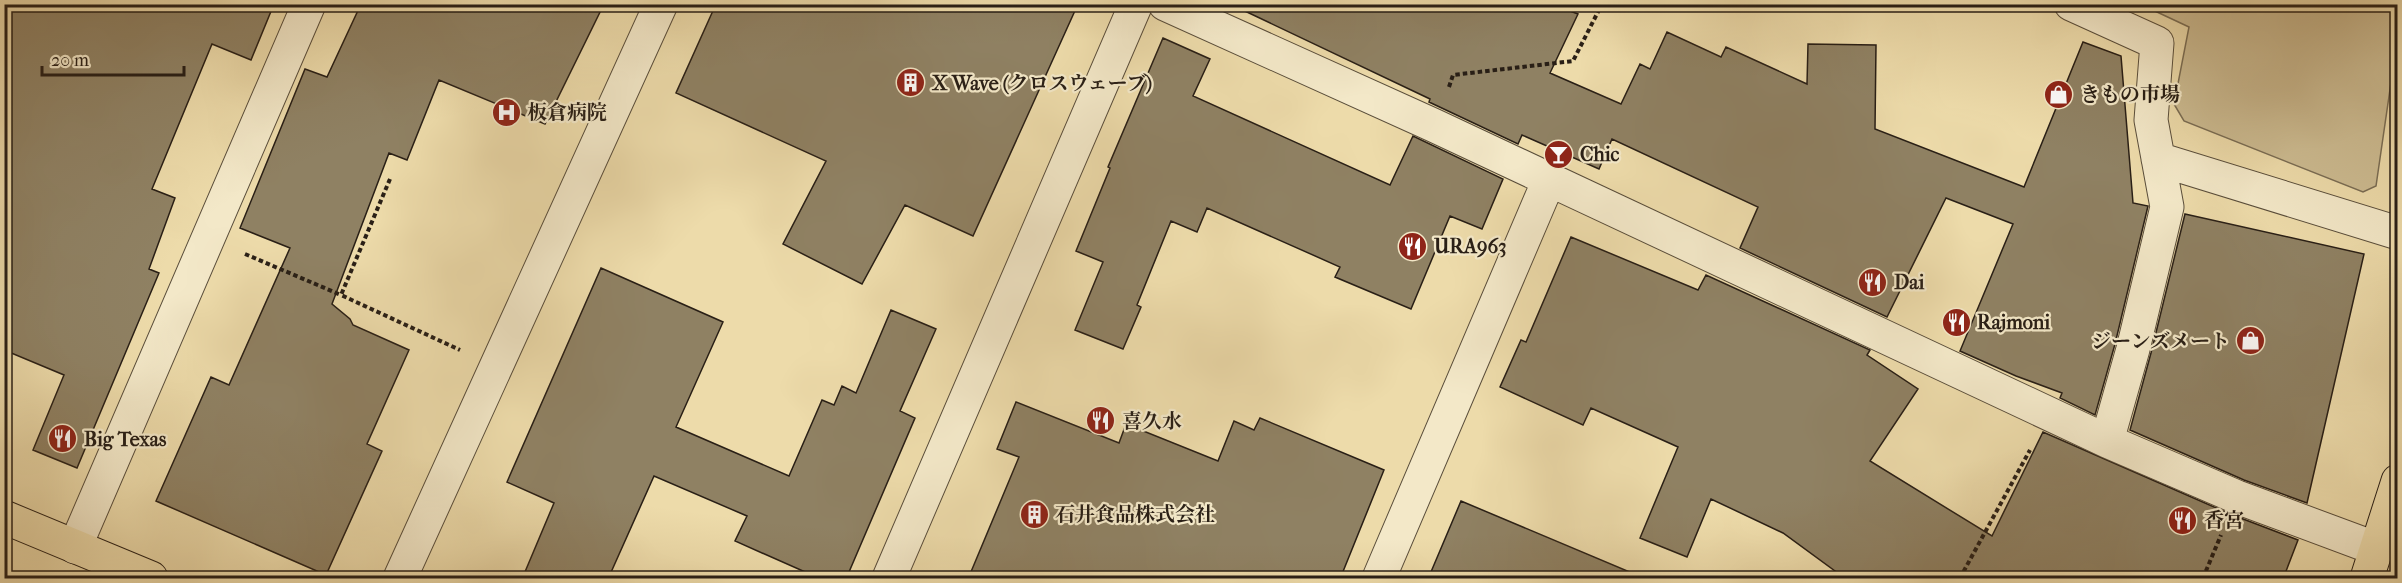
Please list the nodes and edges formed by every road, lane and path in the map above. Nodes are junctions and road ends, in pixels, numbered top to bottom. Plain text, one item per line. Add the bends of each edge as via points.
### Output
1 (309, 4) edge
2 (661, 4) edge
3 (1136, 4) edge
4 (1165, 4) edge
5 (1602, 4) edge
6 (2071, 4) edge
7 (1434, 125) junction
8 (2158, 159) junction
9 (390, 179) dead end
10 (1549, 180) junction
11 (2397, 233) edge
12 (208, 238) junction
13 (341, 295) junction
14 (496, 367) junction
15 (2048, 415) junction
16 (2107, 441) junction
17 (2397, 482) edge
18 (4, 517) edge
19 (75, 547) junction
20 (2372, 564) edge
21 (151, 579) edge
22 (400, 579) edge
23 (889, 579) edge
24 (1379, 579) edge
25 (1960, 579) edge

1 - 12 street
2 - 14 street
3 - 23 street
4 - 7 street
5 - 7 path via 1573,61 1454,75
6 - 8 street via 2157,43 2151,120
7 - 10 street
8 - 11 street
8 - 16 street via 2167,207
9 - 13 path
10 - 15 street
10 - 24 street
12 - 13 path
12 - 19 street
13 - 14 path
14 - 22 street
15 - 16 street
15 - 25 path
16 - 20 street via 2238,497
17 - 20 main road
18 - 19 main road
19 - 21 main road

